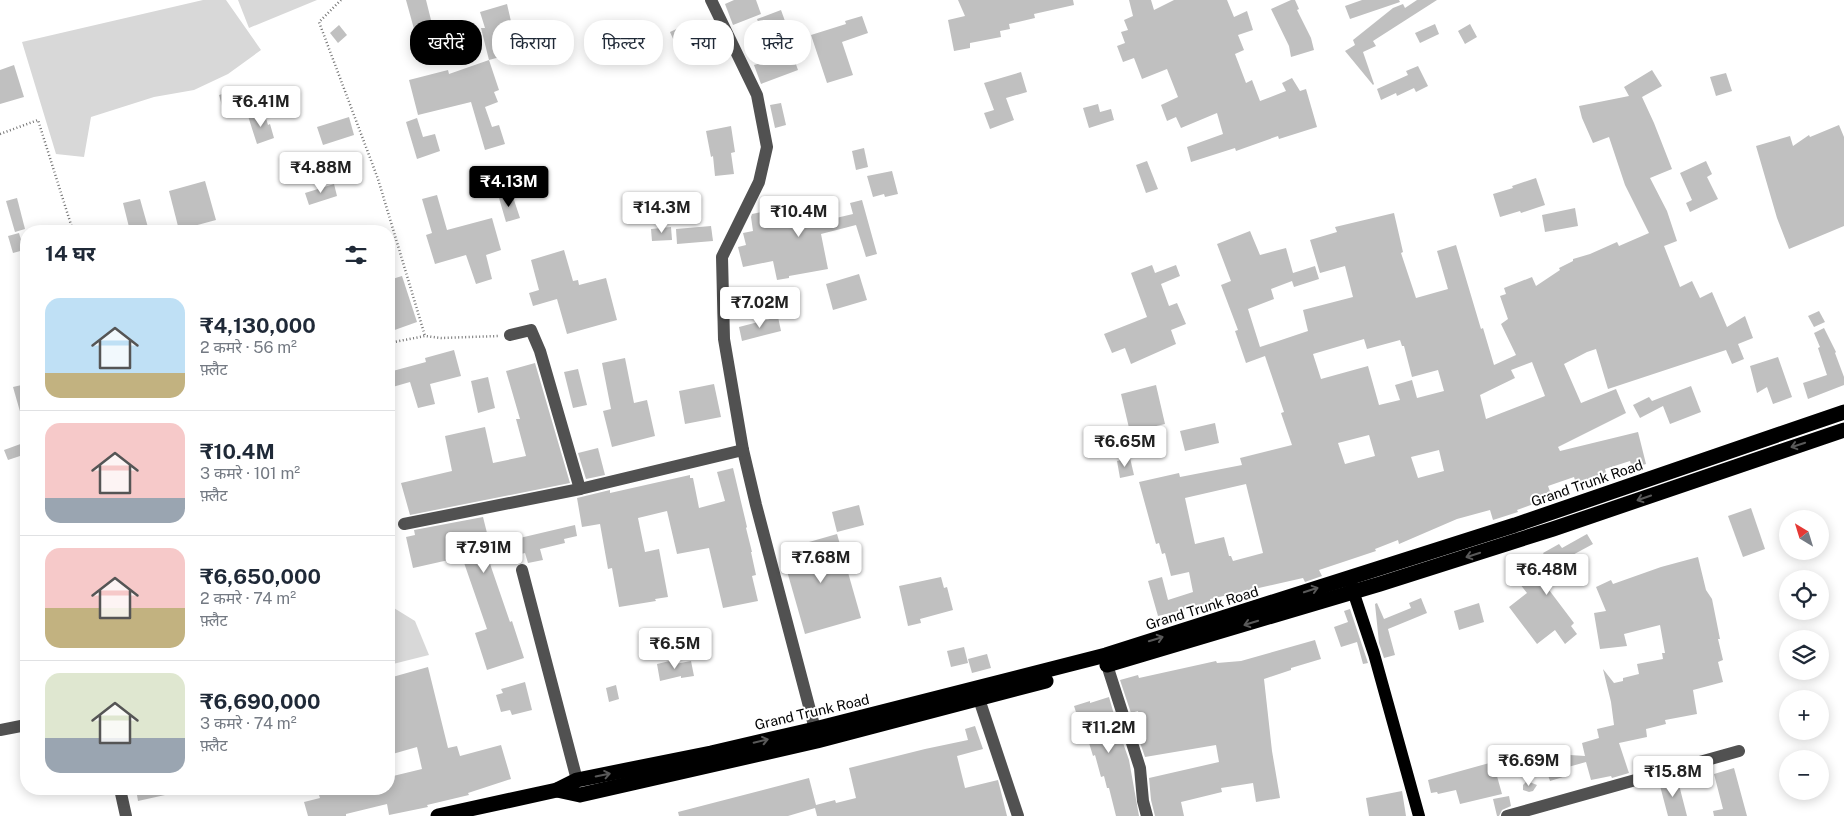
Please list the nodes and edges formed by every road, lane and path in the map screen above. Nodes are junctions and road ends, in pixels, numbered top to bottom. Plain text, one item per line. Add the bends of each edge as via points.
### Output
1 (341, 0) edge
2 (711, 0) edge
3 (0, 134) edge
4 (71, 225) edge
5 (392, 225) edge
6 (395, 236) edge
7 (510, 335) joint
8 (425, 336) junction
9 (395, 342) edge
10 (1844, 412) edge
11 (1844, 430) edge
12 (744, 450) junction
13 (580, 489) junction
14 (404, 524) dead end
15 (522, 570) dead end
16 (1351, 585) junction
17 (1107, 664) junction
18 (979, 699) junction
19 (20, 726) edge
20 (815, 729) junction
21 (0, 730) edge
22 (1740, 751) dead end
23 (577, 780) junction
24 (557, 790) junction
25 (121, 795) edge
26 (126, 816) edge
27 (438, 816) edge
28 (1018, 816) edge
29 (1147, 816) edge
30 (1419, 816) edge
31 (1507, 816) edge

1 - 5 path via 319,22 378,179
2 - 12 street via 757,95 767,147 759,182 722,258 724,339
3 - 4 path via 38,120
6 - 8 path
7 - 8 path
7 - 13 street via 531,330
8 - 9 path
10 - 16 highway, Grand Trunk Road
11 -> 16 highway, Grand Trunk Road via 1553,530
12 - 13 street
12 - 20 street
13 - 14 street
15 - 23 street
16 -> 17 highway, Grand Trunk Road
20 -> 16 highway, Grand Trunk Road via 1106,654
16 - 30 main road via 1374,654
17 - 18 highway, Grand Trunk Road
17 - 29 street via 1140,768
18 - 24 highway, Grand Trunk Road via 818,741 580,795
18 - 28 street
19 - 21 street
23 -> 20 highway, Grand Trunk Road
22 - 31 street
23 - 24 highway, Grand Trunk Road
24 - 27 highway, Grand Trunk Road
25 - 26 street

